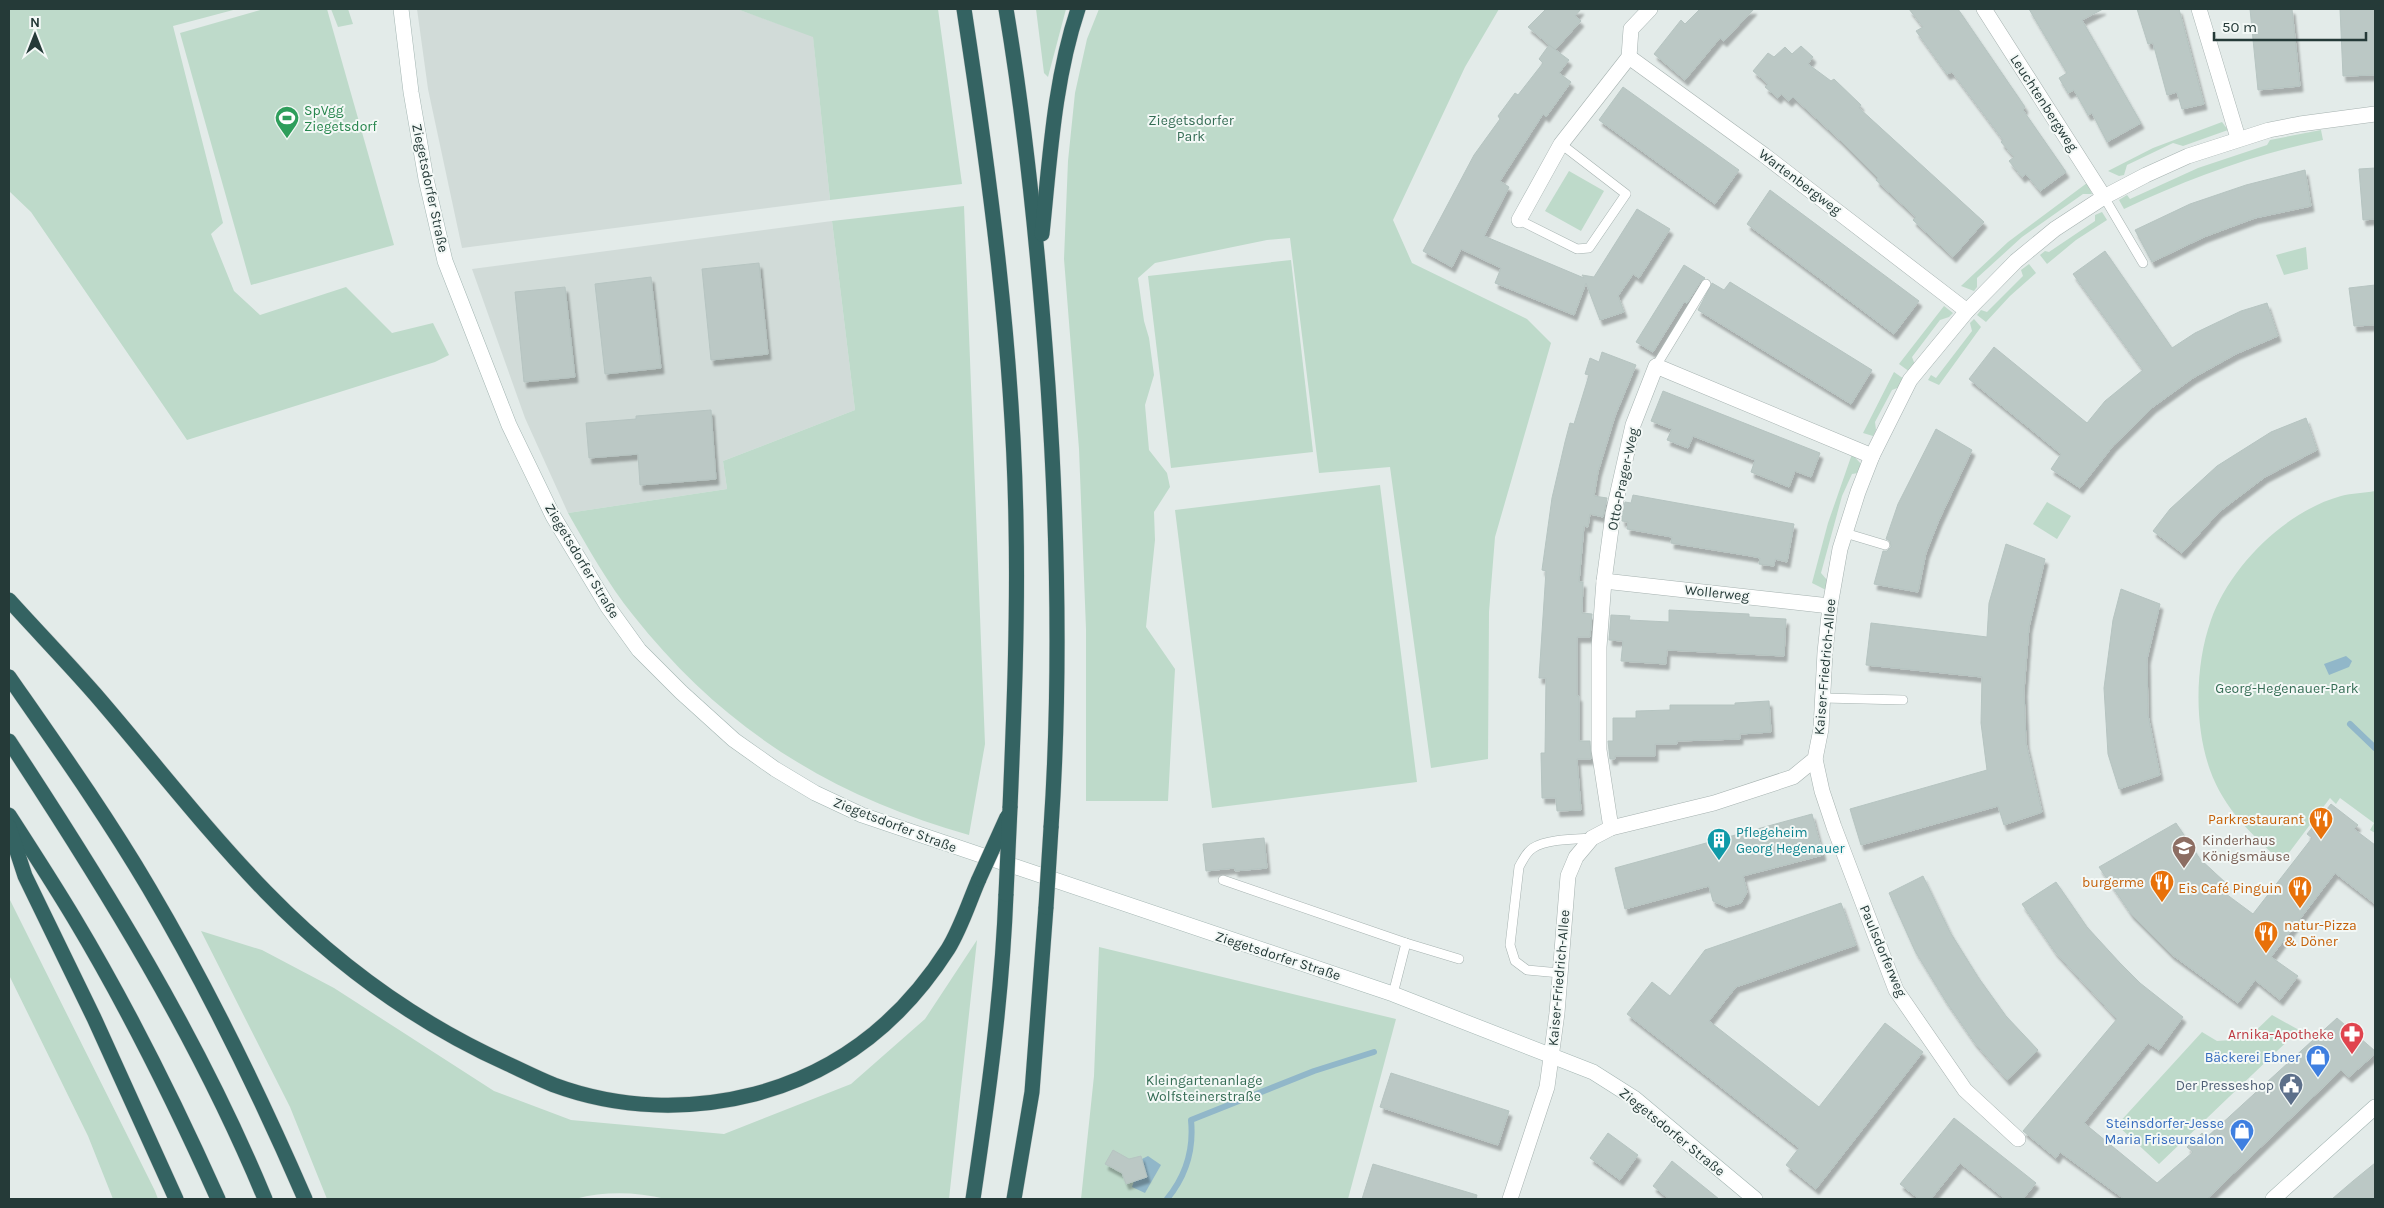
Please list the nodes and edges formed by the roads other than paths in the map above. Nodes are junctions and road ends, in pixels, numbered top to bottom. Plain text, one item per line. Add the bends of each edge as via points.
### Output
1 (401, 9) edge
2 (964, 9) edge
3 (1006, 9) edge
4 (1078, 9) edge
5 (1650, 9) edge
6 (1984, 9) edge
7 (2199, 9) edge
8 (1629, 57) junction
9 (2375, 114) edge
10 (2238, 138) junction
11 (1561, 144) junction
12 (2104, 197) junction
13 (1518, 220) joint
14 (1039, 260) junction
15 (2143, 263) dead end
16 (1706, 284) dead end
17 (1967, 311) junction
18 (1656, 366) junction
19 (1872, 456) junction
20 (1845, 533) junction
21 (1885, 545) dead end
22 (1604, 581) junction
23 (9, 600) edge
24 (1830, 606) junction
25 (9, 677) edge
26 (1824, 698) junction
27 (1903, 700) dead end
28 (9, 741) edge
29 (1816, 759) junction
30 (1010, 808) junction
31 (9, 815) edge
32 (9, 825) edge
33 (1611, 828) junction
34 (1592, 838) junction
35 (1223, 880) dead end
36 (1406, 943) junction
37 (1459, 958) dead end
38 (1560, 973) junction
39 (1392, 994) junction
40 (1551, 1055) junction
41 (2375, 1107) edge
42 (2018, 1139) dead end
43 (176, 1199) edge
44 (218, 1199) edge
45 (265, 1199) edge
46 (305, 1199) edge
47 (973, 1199) edge
48 (1014, 1199) edge
49 (1510, 1199) edge
50 (1755, 1199) edge
51 (2274, 1199) edge

1 - 39 street, Ziegetsdorfer Straße via 412,101 445,261 509,425 553,516 608,607 646,657 734,740 775,769 862,816
2 - 30 highway via 987,158 1007,347 1016,520 1017,662
3 - 14 highway
4 - 14 highway via 1066,45 1055,115
5 - 8 street via 1631,29
6 - 12 street, Leuchtenbergweg
7 - 10 street
8 - 11 street
8 - 17 street, Wartenbergweg via 1764,155
9 - 10 street, Kaiser-Friedrich-Allee via 2300,124
10 - 12 street, Kaiser-Friedrich-Allee via 2188,156
11 - 13 street
11 - 13 lane via 1626,194 1589,248 1576,249
12 - 15 lane
12 - 17 street, Kaiser-Friedrich-Allee via 2055,229 2016,261
14 - 48 highway, bridge via 1056,513 1058,633 1052,828 1032,1092
16 - 18 lane
17 - 19 street, Kaiser-Friedrich-Allee via 1910,380
18 - 19 street
18 - 22 street, Otto-Prager-Weg via 1634,425 1613,514
19 - 20 street, Kaiser-Friedrich-Allee
20 - 21 lane
20 - 24 street, Kaiser-Friedrich-Allee
22 - 24 street, Wollerweg
22 - 33 street, Otto-Prager-Weg via 1599,647 1599,750
23 - 30 highway, bridge via 266,892 371,985 423,1020 477,1050 555,1085 633,1104 680,1106 724,1102 767,1091 823,1069 868,1041 906,1005 949,947
24 - 26 street, Kaiser-Friedrich-Allee
25 - 46 highway via 91,794 159,905 225,1025
26 - 27 lane
26 - 29 street, Kaiser-Friedrich-Allee
28 - 45 highway via 130,932 188,1038
29 - 33 street, Kaiser-Friedrich-Allee via 1793,777 1714,803
29 - 42 street, Paulsdorferweg via 1834,827 1896,990 1965,1090
30 - 47 highway, bridge via 1004,952 994,1062
31 - 44 highway via 114,987
32 - 43 highway via 25,876
33 - 34 street, Kaiser-Friedrich-Allee
34 - 38 street, Kaiser-Friedrich-Allee via 1576,857 1568,876
34 - 38 lane via 1562,840 1534,847 1519,867 1510,945 1515,961 1528,970
35 - 36 lane
36 - 37 lane
36 - 39 lane
38 - 40 street, Kaiser-Friedrich-Allee
39 - 40 street, Ziegetsdorfer Straße
40 - 49 street, Kaiser-Friedrich-Allee via 1547,1087
40 - 50 street, Ziegetsdorfer Straße via 1593,1072 1634,1098
41 - 51 street

